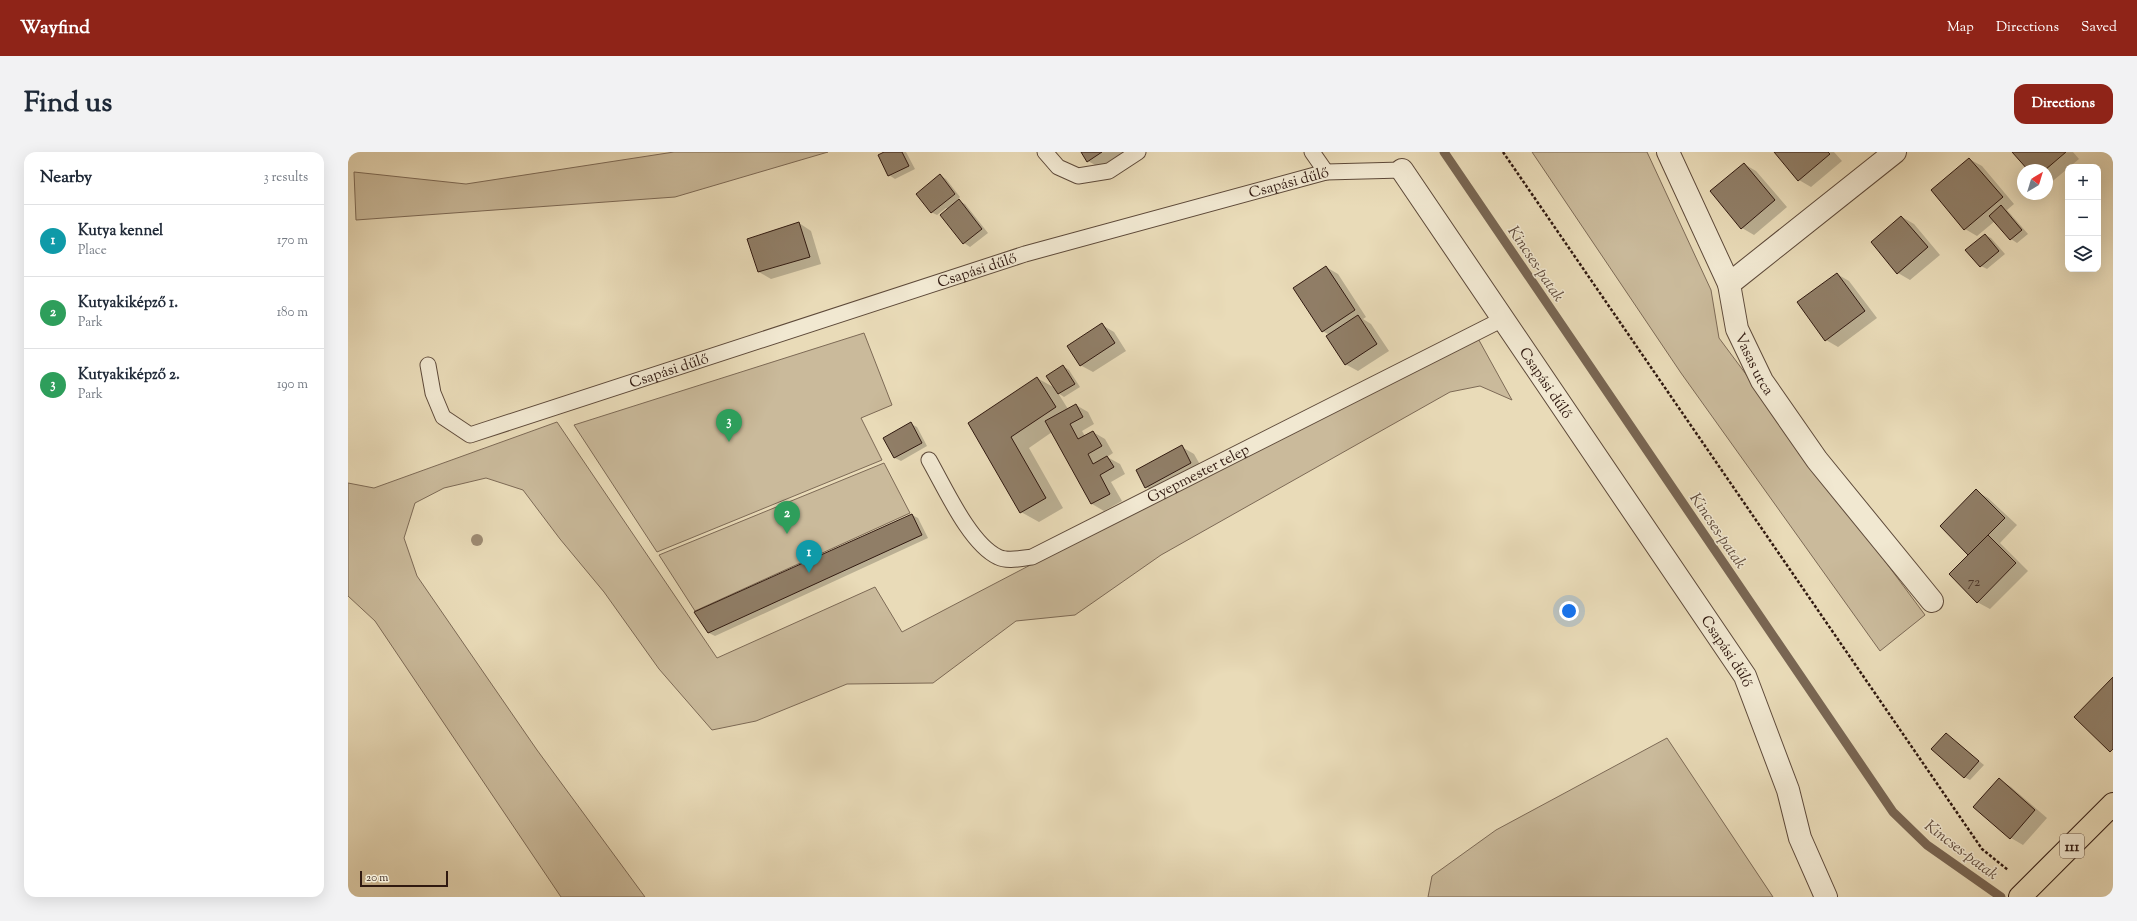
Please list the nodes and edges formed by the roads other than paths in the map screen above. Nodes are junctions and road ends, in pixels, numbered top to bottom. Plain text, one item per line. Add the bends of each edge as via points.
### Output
1 (1045, 152) edge
2 (1138, 152) edge
3 (1312, 152) edge
4 (1668, 152) edge
5 (1895, 152) edge
6 (1402, 170) joint
7 (1326, 172) junction
8 (1729, 284) junction
9 (1503, 319) junction
10 (428, 365) dead end
11 (929, 460) dead end
12 (1932, 601) dead end
13 (2113, 804) edge
14 (1822, 889) edge
15 (2025, 894) edge
16 (1837, 897) edge

1 - 2 lane via 1058,167 1078,176 1109,171
3 - 7 lane
4 - 8 street, Vasas utca
5 - 8 street
6 - 7 lane, Csapási dűlő
6 - 9 street, Csapási dűlő
7 - 10 lane, Csapási dűlő via 1025,254 470,435 443,417 433,393
8 - 12 street, Vasas utca via 1738,329 1762,381 1817,460
9 - 11 lane, Gyepmester telep via 1032,557 1000,558 975,539
9 - 14 street, Csapási dűlő via 1744,676 1788,790 1800,838
13 - 15 main road, 111
14 - 16 street, Csapási dűlő

